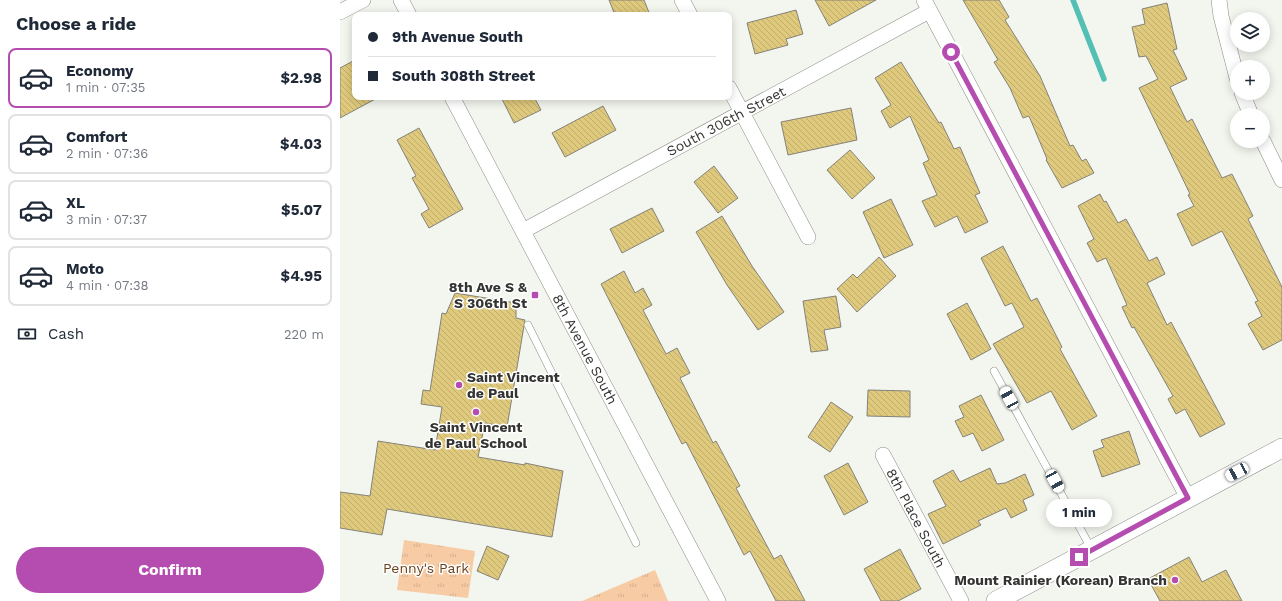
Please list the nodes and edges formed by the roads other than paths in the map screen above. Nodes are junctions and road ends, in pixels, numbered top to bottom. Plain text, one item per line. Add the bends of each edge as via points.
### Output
1 (363, 0) edge
2 (401, 0) edge
3 (682, 0) edge
4 (1219, 0) edge
5 (926, 5) edge
6 (340, 12) edge
7 (407, 12) edge
8 (688, 12) edge
9 (1232, 60) edge
10 (732, 94) edge
11 (454, 100) edge
12 (742, 112) junction
13 (1266, 148) edge
14 (1282, 180) edge
15 (523, 231) junction
16 (808, 237) dead end
17 (528, 325) dead end
18 (994, 371) dead end
19 (1282, 448) edge
20 (883, 455) dead end
21 (1188, 498) junction
22 (636, 543) dead end
23 (1092, 550) junction
24 (718, 601) edge
25 (961, 601) edge
26 (996, 601) edge

1 - 6 street
2 - 7 street
3 - 8 street
4 - 9 street
5 - 12 street, South 306th Street
5 - 21 street
10 - 12 street
11 - 15 street, 8th Avenue South
12 - 15 street, South 306th Street
12 - 16 street
13 - 14 street
15 - 24 street, 8th Avenue South
17 - 22 lane
18 - 23 lane
19 - 21 street
20 - 25 street, 8th Place South
21 - 23 street
23 - 26 street

